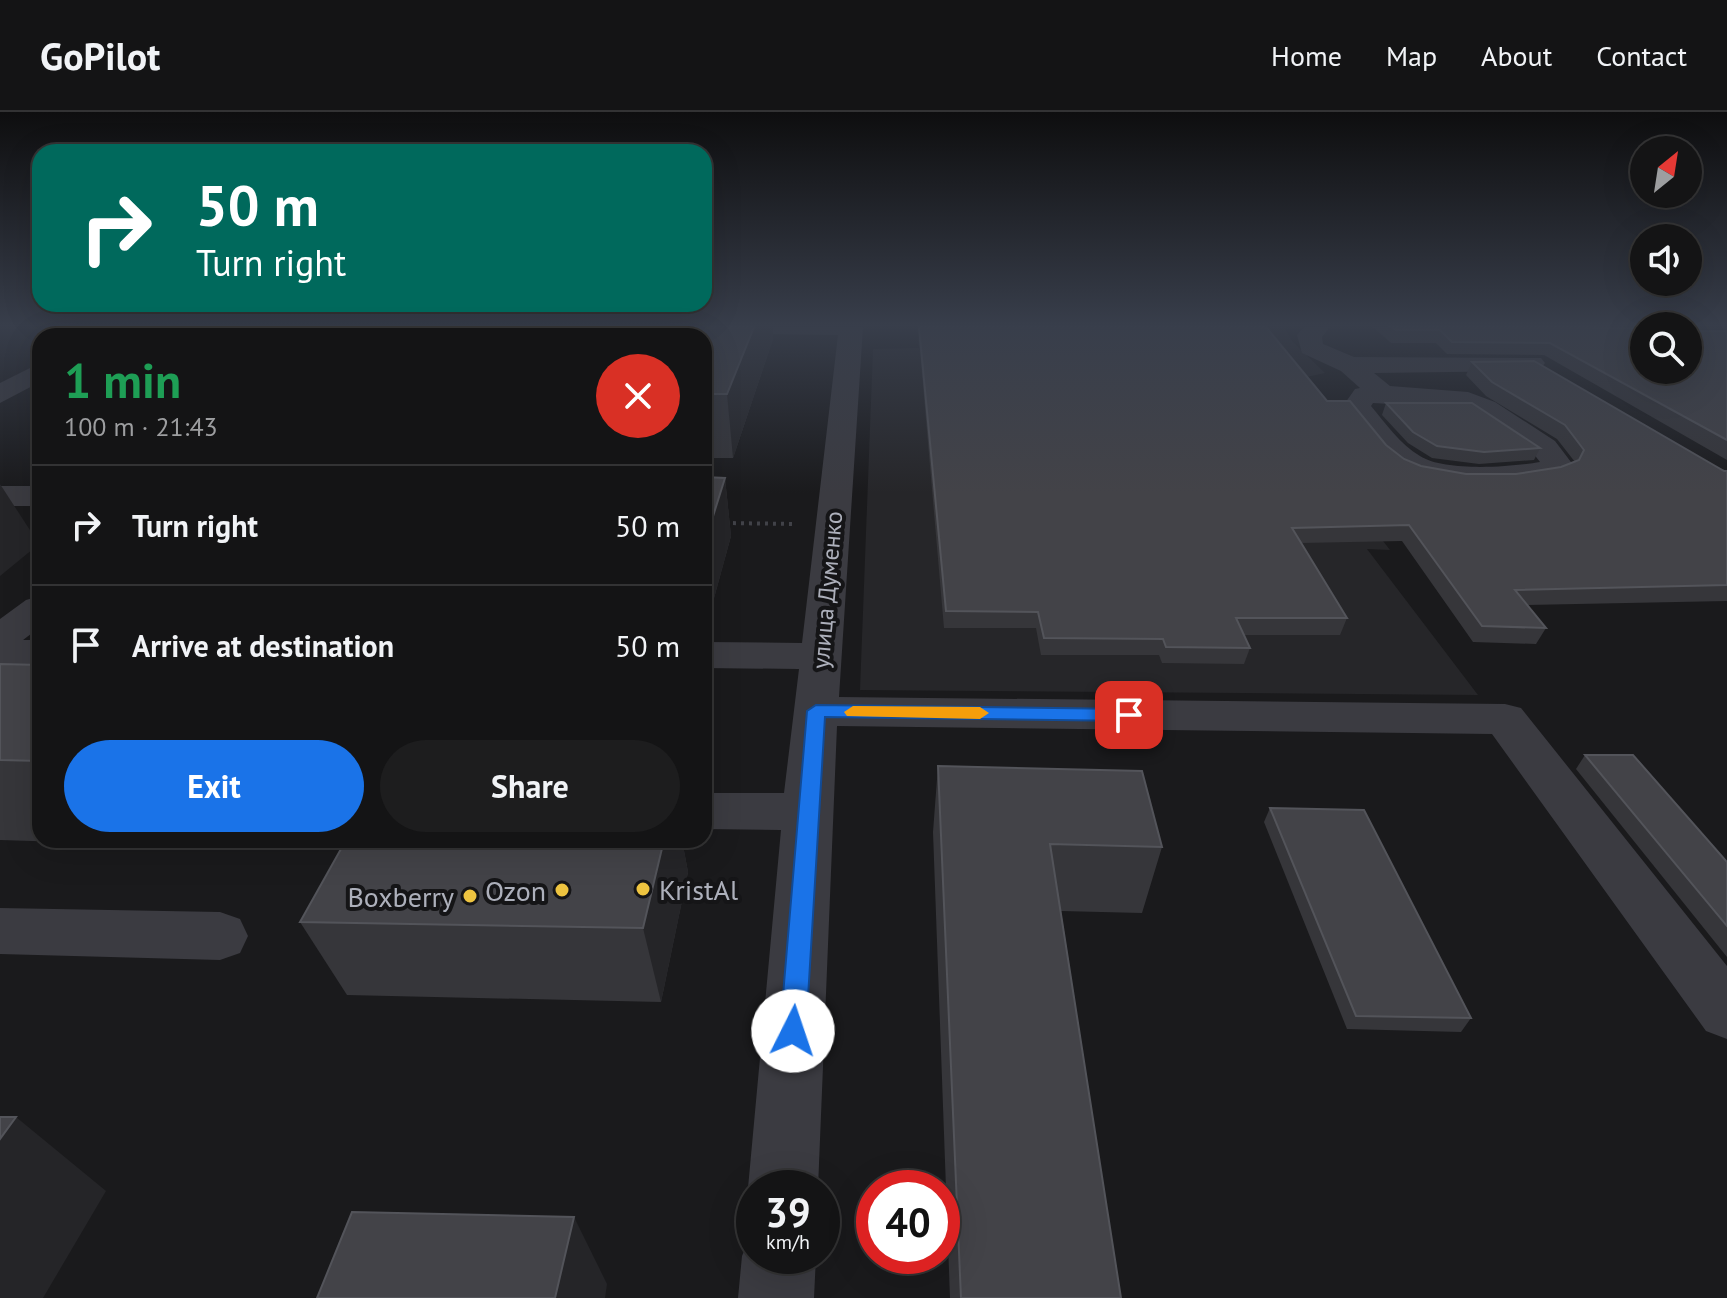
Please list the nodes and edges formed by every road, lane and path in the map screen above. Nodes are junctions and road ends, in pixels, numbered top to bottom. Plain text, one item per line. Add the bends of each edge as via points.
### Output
1 (21, 382) edge
2 (846, 382) edge
3 (1369, 382) edge
4 (1382, 394) junction
5 (0, 395) edge
6 (0, 403) edge
7 (32, 404) edge
8 (0, 496) edge
9 (32, 496) edge
10 (724, 522) edge
11 (833, 524) junction
12 (32, 622) edge
13 (14, 655) edge
14 (712, 655) edge
15 (820, 656) junction
16 (816, 711) junction
17 (712, 811) edge
18 (807, 812) junction
19 (0, 931) edge
20 (220, 936) dead end
21 (1727, 1012) edge
22 (784, 1170) edge
23 (778, 1274) edge
24 (776, 1298) edge

1 - 5 street
2 - 11 street, улица Думенко
3 - 4 street
4 - 4 street via 1468,400 1544,447 1558,466 1552,472 1518,474 1418,469 1385,443 1357,406 1365,395
6 - 7 street
8 - 9 street
10 - 11 path
11 - 15 street, улица Думенко
12 - 13 street
14 - 15 street
15 - 16 street, улица Думенко
16 - 18 street, улица Думенко
16 - 21 street via 1505,719
17 - 18 street
18 - 22 street, улица Думенко
19 - 20 street
23 - 24 street

